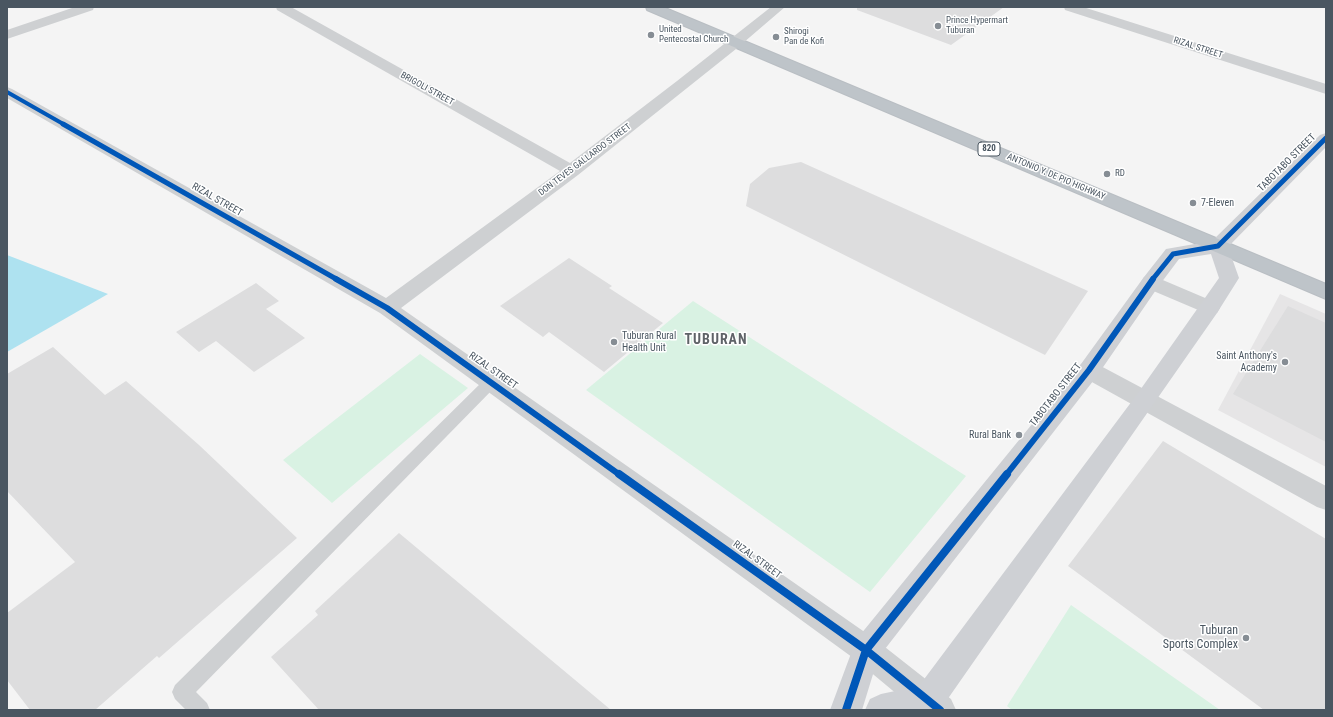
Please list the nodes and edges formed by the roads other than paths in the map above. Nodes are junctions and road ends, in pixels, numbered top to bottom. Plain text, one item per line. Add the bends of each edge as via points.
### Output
1 (88, 7) edge
2 (282, 7) edge
3 (652, 7) edge
4 (779, 7) edge
5 (1070, 7) edge
6 (7, 35) edge
7 (736, 42) junction
8 (1326, 89) edge
9 (7, 92) edge
10 (1326, 138) edge
11 (572, 171) junction
12 (1218, 246) junction
13 (1151, 282) junction
14 (1326, 292) edge
15 (387, 308) junction
16 (1210, 308) junction
17 (1089, 370) junction
18 (491, 382) junction
19 (1146, 399) junction
20 (1326, 499) edge
21 (866, 650) junction
22 (934, 705) edge
23 (200, 710) edge
24 (846, 710) edge
25 (881, 710) edge

1 - 6 street
2 - 11 street, BRIGOLI STREET
3 - 7 highway, ANTONIO Y. DE PIO HIGHWAY / 820
4 - 7 street, DON TEVES GALLARDO STREET
5 - 8 street, RIZAL STREET
7 - 11 street, DON TEVES GALLARDO STREET
7 - 12 highway, ANTONIO Y. DE PIO HIGHWAY / 820
9 - 15 street, RIZAL STREET
10 - 12 street, TABOTABO STREET
11 - 15 street, DON TEVES GALLARDO STREET
12 - 13 street, TABOTABO STREET via 1173,254
12 - 14 highway, ANTONIO Y. DE PIO HIGHWAY / 820
12 - 16 street via 1229,278
13 - 16 street
13 - 17 street, TABOTABO STREET
15 - 18 street, RIZAL STREET
16 - 19 street
17 - 19 street
17 - 21 street, TABOTABO STREET
18 - 21 street, RIZAL STREET
18 - 23 lane via 182,692
19 - 20 street
19 - 22 street
21 - 22 street, RIZAL STREET
21 - 24 street, TABOTABO STREET
22 - 25 street

